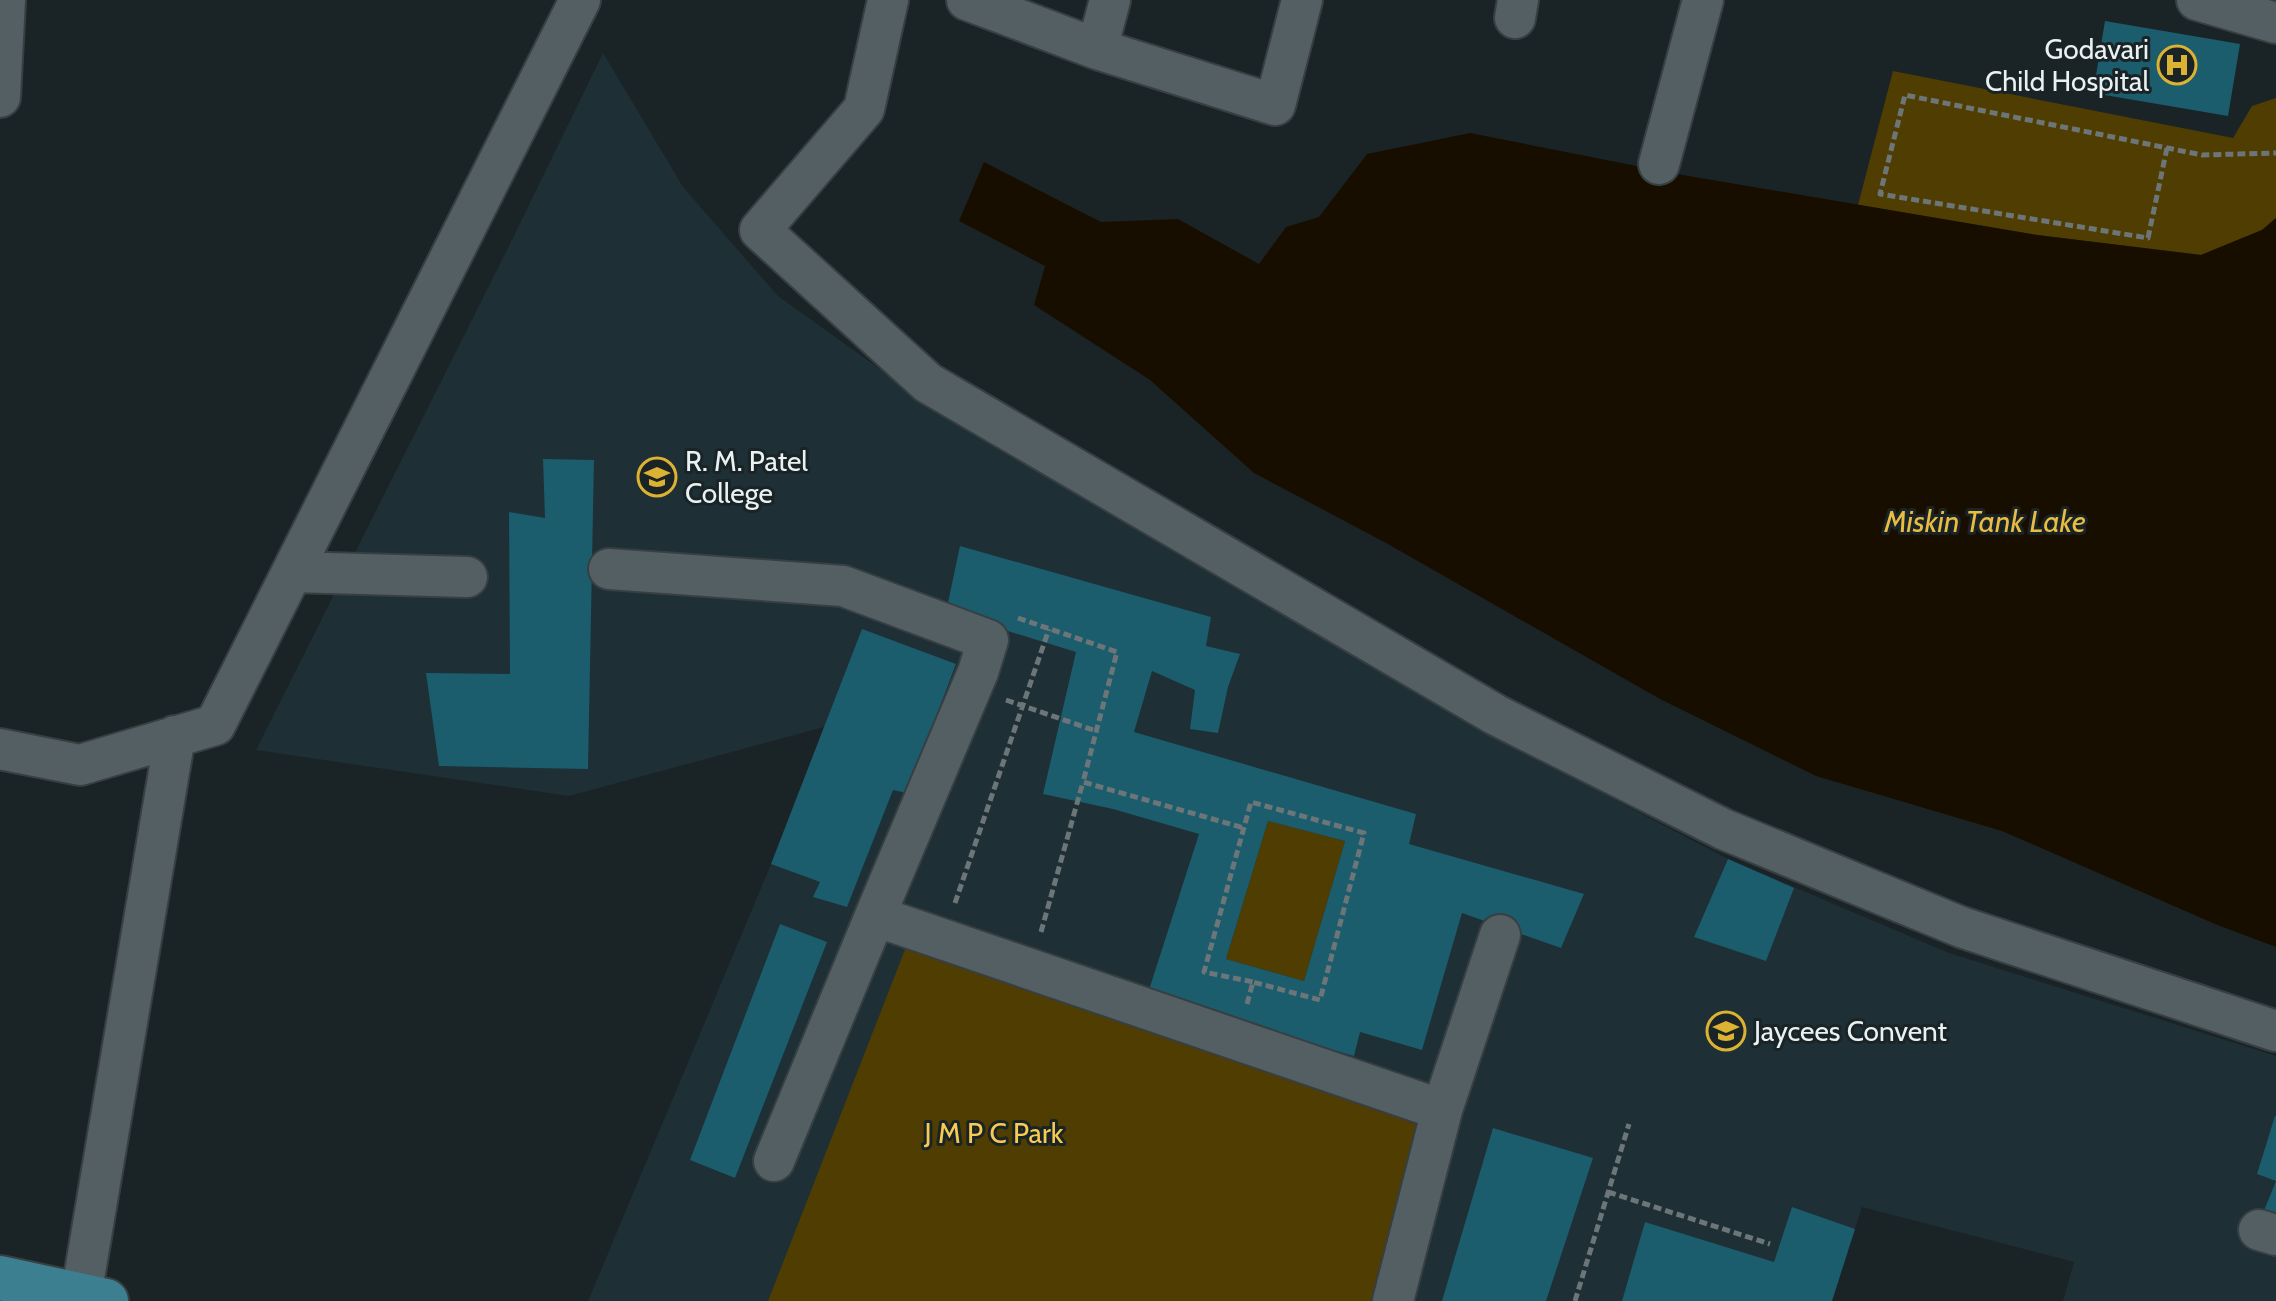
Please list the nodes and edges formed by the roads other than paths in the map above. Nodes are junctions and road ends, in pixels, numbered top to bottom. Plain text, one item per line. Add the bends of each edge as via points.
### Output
1 (5, 0) edge
2 (580, 0) edge
3 (888, 0) edge
4 (967, 0) edge
5 (1110, 0) edge
6 (1302, 0) edge
7 (1703, 0) edge
8 (2197, 0) edge
9 (2276, 23) edge
10 (1097, 49) junction
11 (0, 97) edge
12 (1659, 164) dead end
13 (609, 569) dead end
14 (292, 572) junction
15 (467, 577) dead end
16 (175, 736) junction
17 (0, 749) edge
18 (875, 916) junction
19 (1500, 935) dead end
20 (2276, 1031) edge
21 (1442, 1110) junction
22 (774, 1161) dead end
23 (0, 1278) edge
24 (93, 1298) edge
25 (1393, 1301) edge

1 - 11 street
2 - 14 street
3 - 20 street via 864,109 760,230 928,383 1496,715 1723,829 1961,927
4 - 10 street
5 - 10 street
6 - 10 street via 1275,105
7 - 12 street
8 - 9 street
13 - 18 street via 843,586 988,640
14 - 15 street
14 - 16 street via 215,725
16 - 17 street via 80,765
16 - 24 street
18 - 21 street
18 - 22 street
19 - 21 street
21 - 25 street
23 - 24 main road

